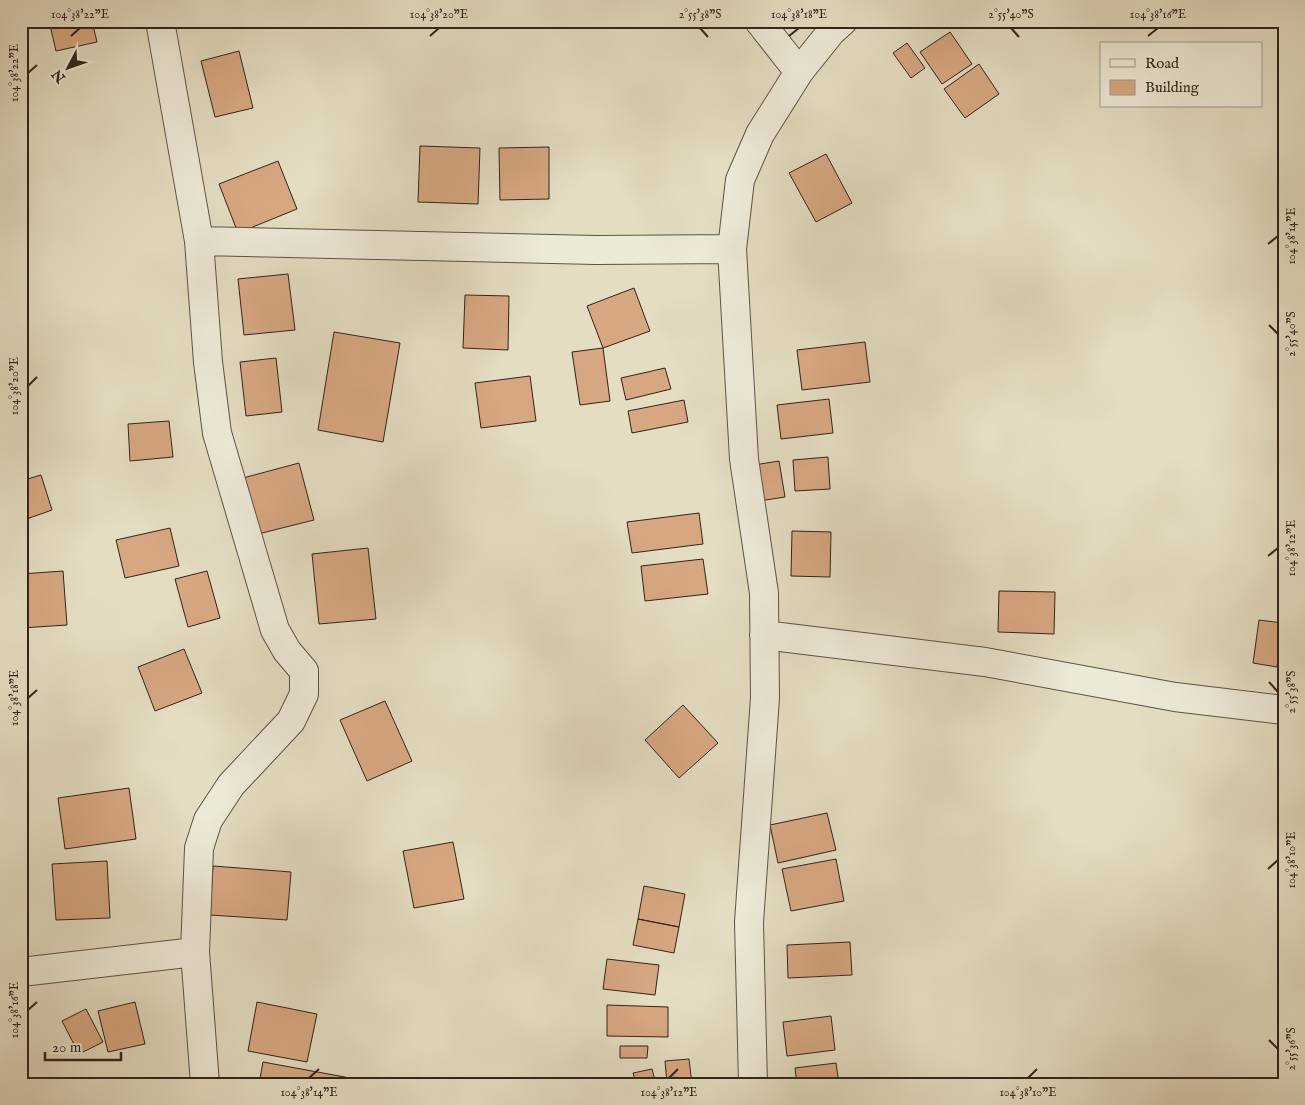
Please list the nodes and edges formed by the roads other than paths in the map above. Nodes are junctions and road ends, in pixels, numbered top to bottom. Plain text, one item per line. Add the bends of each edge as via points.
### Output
1 (160, 21) edge
2 (758, 21) edge
3 (842, 21) edge
4 (799, 72) junction
5 (199, 241) junction
6 (732, 249) junction
7 (764, 635) junction
8 (1284, 710) edge
9 (195, 952) junction
10 (21, 972) edge
11 (205, 1084) edge
12 (753, 1084) edge

1 - 5 street
2 - 4 street
3 - 4 street
4 - 6 street via 760,134 740,180
5 - 6 street via 596,250
5 - 9 street via 208,362 218,433 275,630 304,671 304,694 291,721 231,785 208,820 199,848
6 - 7 street via 744,459 764,593
7 - 8 street via 985,662 1175,697
7 - 12 street via 765,698 749,922
9 - 10 street
9 - 11 street

